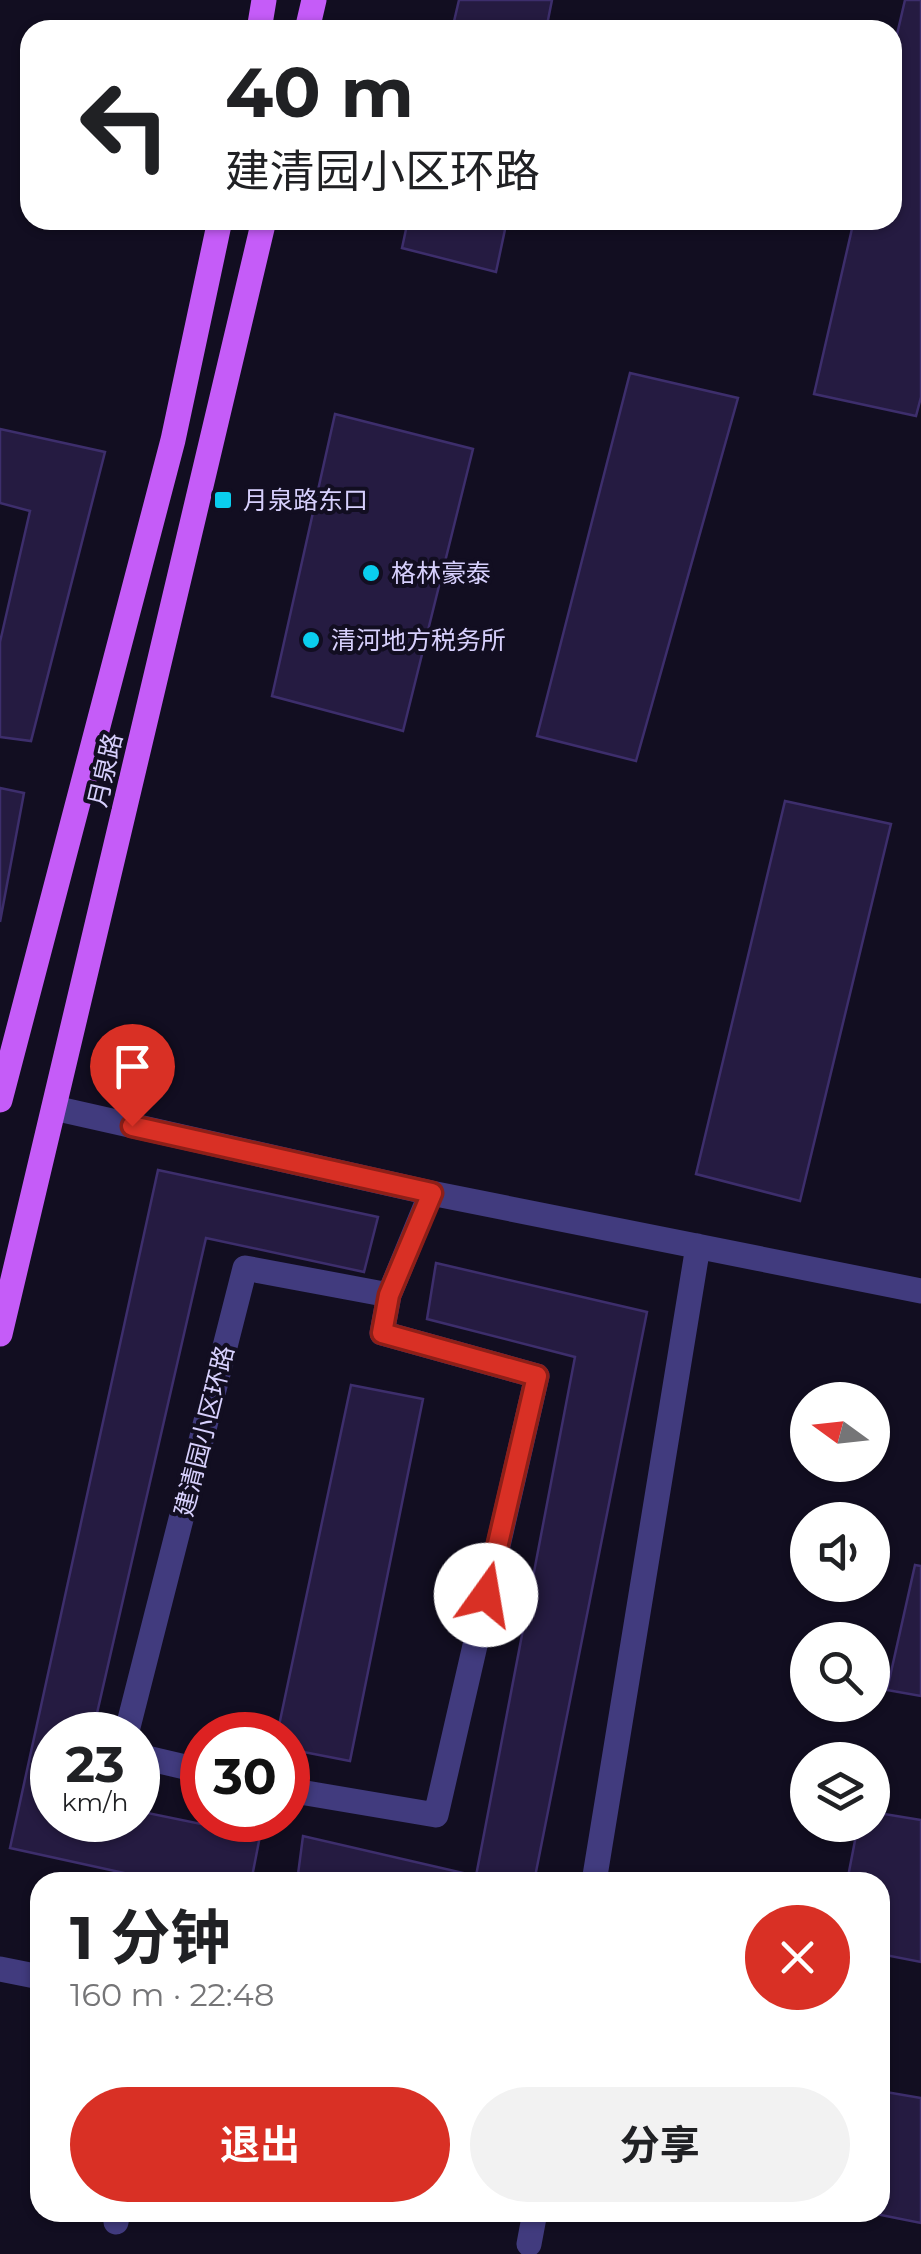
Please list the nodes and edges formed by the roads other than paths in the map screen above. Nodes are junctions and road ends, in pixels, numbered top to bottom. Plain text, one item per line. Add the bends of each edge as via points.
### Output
1 (218, 230) edge
2 (262, 230) edge
3 (0, 1100) edge
4 (54, 1108) junction
5 (432, 1193) junction
6 (698, 1246) junction
7 (921, 1291) edge
8 (389, 1295) junction
9 (0, 1334) edge
10 (132, 1712) edge
11 (310, 1794) edge
12 (596, 1872) edge
13 (0, 1970) edge
14 (30, 1975) edge
15 (533, 2222) edge
16 (529, 2244) dead end

1 - 3 main road, 月泉路 via 173,440
2 - 4 main road, 月泉路
4 - 5 street
4 - 9 main road, 月泉路
5 - 6 street
5 - 8 street
6 - 7 street
6 - 12 street
8 - 10 street, 建清园小区环路 via 246,1268
8 - 11 street via 382,1333 537,1376 436,1815
13 - 14 street
15 - 16 street

